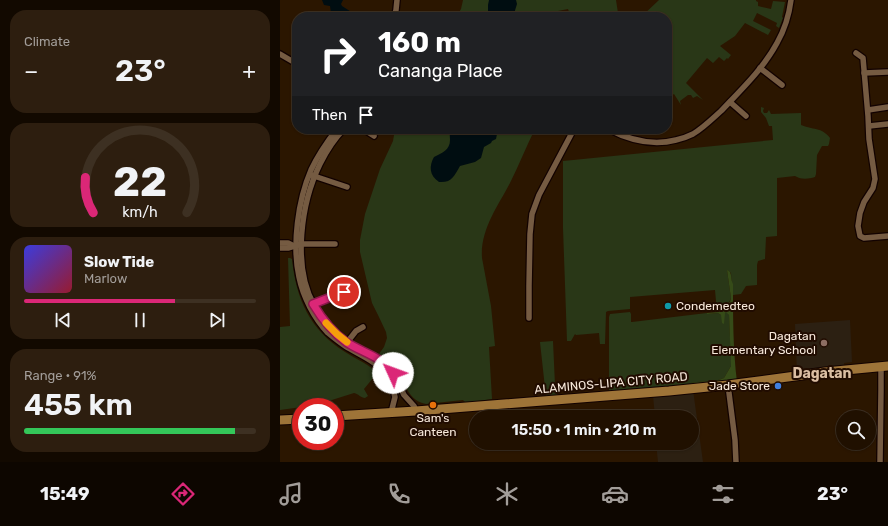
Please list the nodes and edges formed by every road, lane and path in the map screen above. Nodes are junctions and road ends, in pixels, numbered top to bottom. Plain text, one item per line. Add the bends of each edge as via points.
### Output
1 (397, 0) edge
2 (791, 0) edge
3 (395, 12) edge
4 (856, 53) dead end
5 (280, 54) edge
6 (292, 61) edge
7 (760, 68) junction
8 (888, 72) edge
9 (864, 73) junction
10 (782, 86) dead end
11 (730, 102) junction
12 (888, 107) edge
13 (868, 110) junction
14 (746, 116) dead end
15 (888, 124) edge
16 (869, 126) junction
17 (334, 134) edge
18 (340, 134) edge
19 (371, 134) edge
20 (571, 134) edge
21 (618, 134) edge
22 (374, 136) dead end
23 (312, 175) junction
24 (347, 187) dead end
25 (888, 236) edge
26 (280, 243) edge
27 (335, 244) dead end
28 (297, 245) junction
29 (280, 248) edge
30 (344, 292) dead end
31 (311, 305) junction
32 (529, 318) dead end
33 (363, 327) dead end
34 (346, 344) junction
35 (884, 367) edge
36 (395, 377) junction
37 (389, 380) junction
38 (728, 385) junction
39 (416, 411) junction
40 (391, 413) junction
41 (344, 416) edge
42 (292, 419) edge
43 (280, 420) edge
44 (736, 462) edge
45 (880, 462) edge

1 - 3 street
2 - 7 street via 783,33
4 - 9 street via 863,58
5 - 6 street
7 - 10 street
7 - 11 street
8 - 9 street
9 - 13 street
11 - 14 street
11 - 21 street via 702,128 676,140 644,142
12 - 13 street
13 - 16 street
15 - 16 street
16 - 25 street via 876,179 860,212 858,232 864,238
17 - 23 street via 322,151
18 - 23 street
19 - 22 street
20 - 32 street via 539,195 532,214
23 - 24 street
23 - 28 street
26 - 28 street
27 - 28 street
28 - 29 street
28 - 31 street
30 - 31 street
31 - 34 street
33 - 34 street
34 - 36 street via 381,360
34 - 37 street via 383,370
35 - 38 main road, ALAMINOS-LIPA CITY ROAD
35 - 45 street via 881,390
36 - 37 street
36 - 39 street
37 - 40 street via 394,393
38 - 39 main road, ALAMINOS-LIPA CITY ROAD via 669,392
38 - 44 street
39 - 40 main road, ALAMINOS-LIPA CITY ROAD
40 - 41 main road, ALAMINOS-LIPA CITY ROAD
42 - 43 main road

